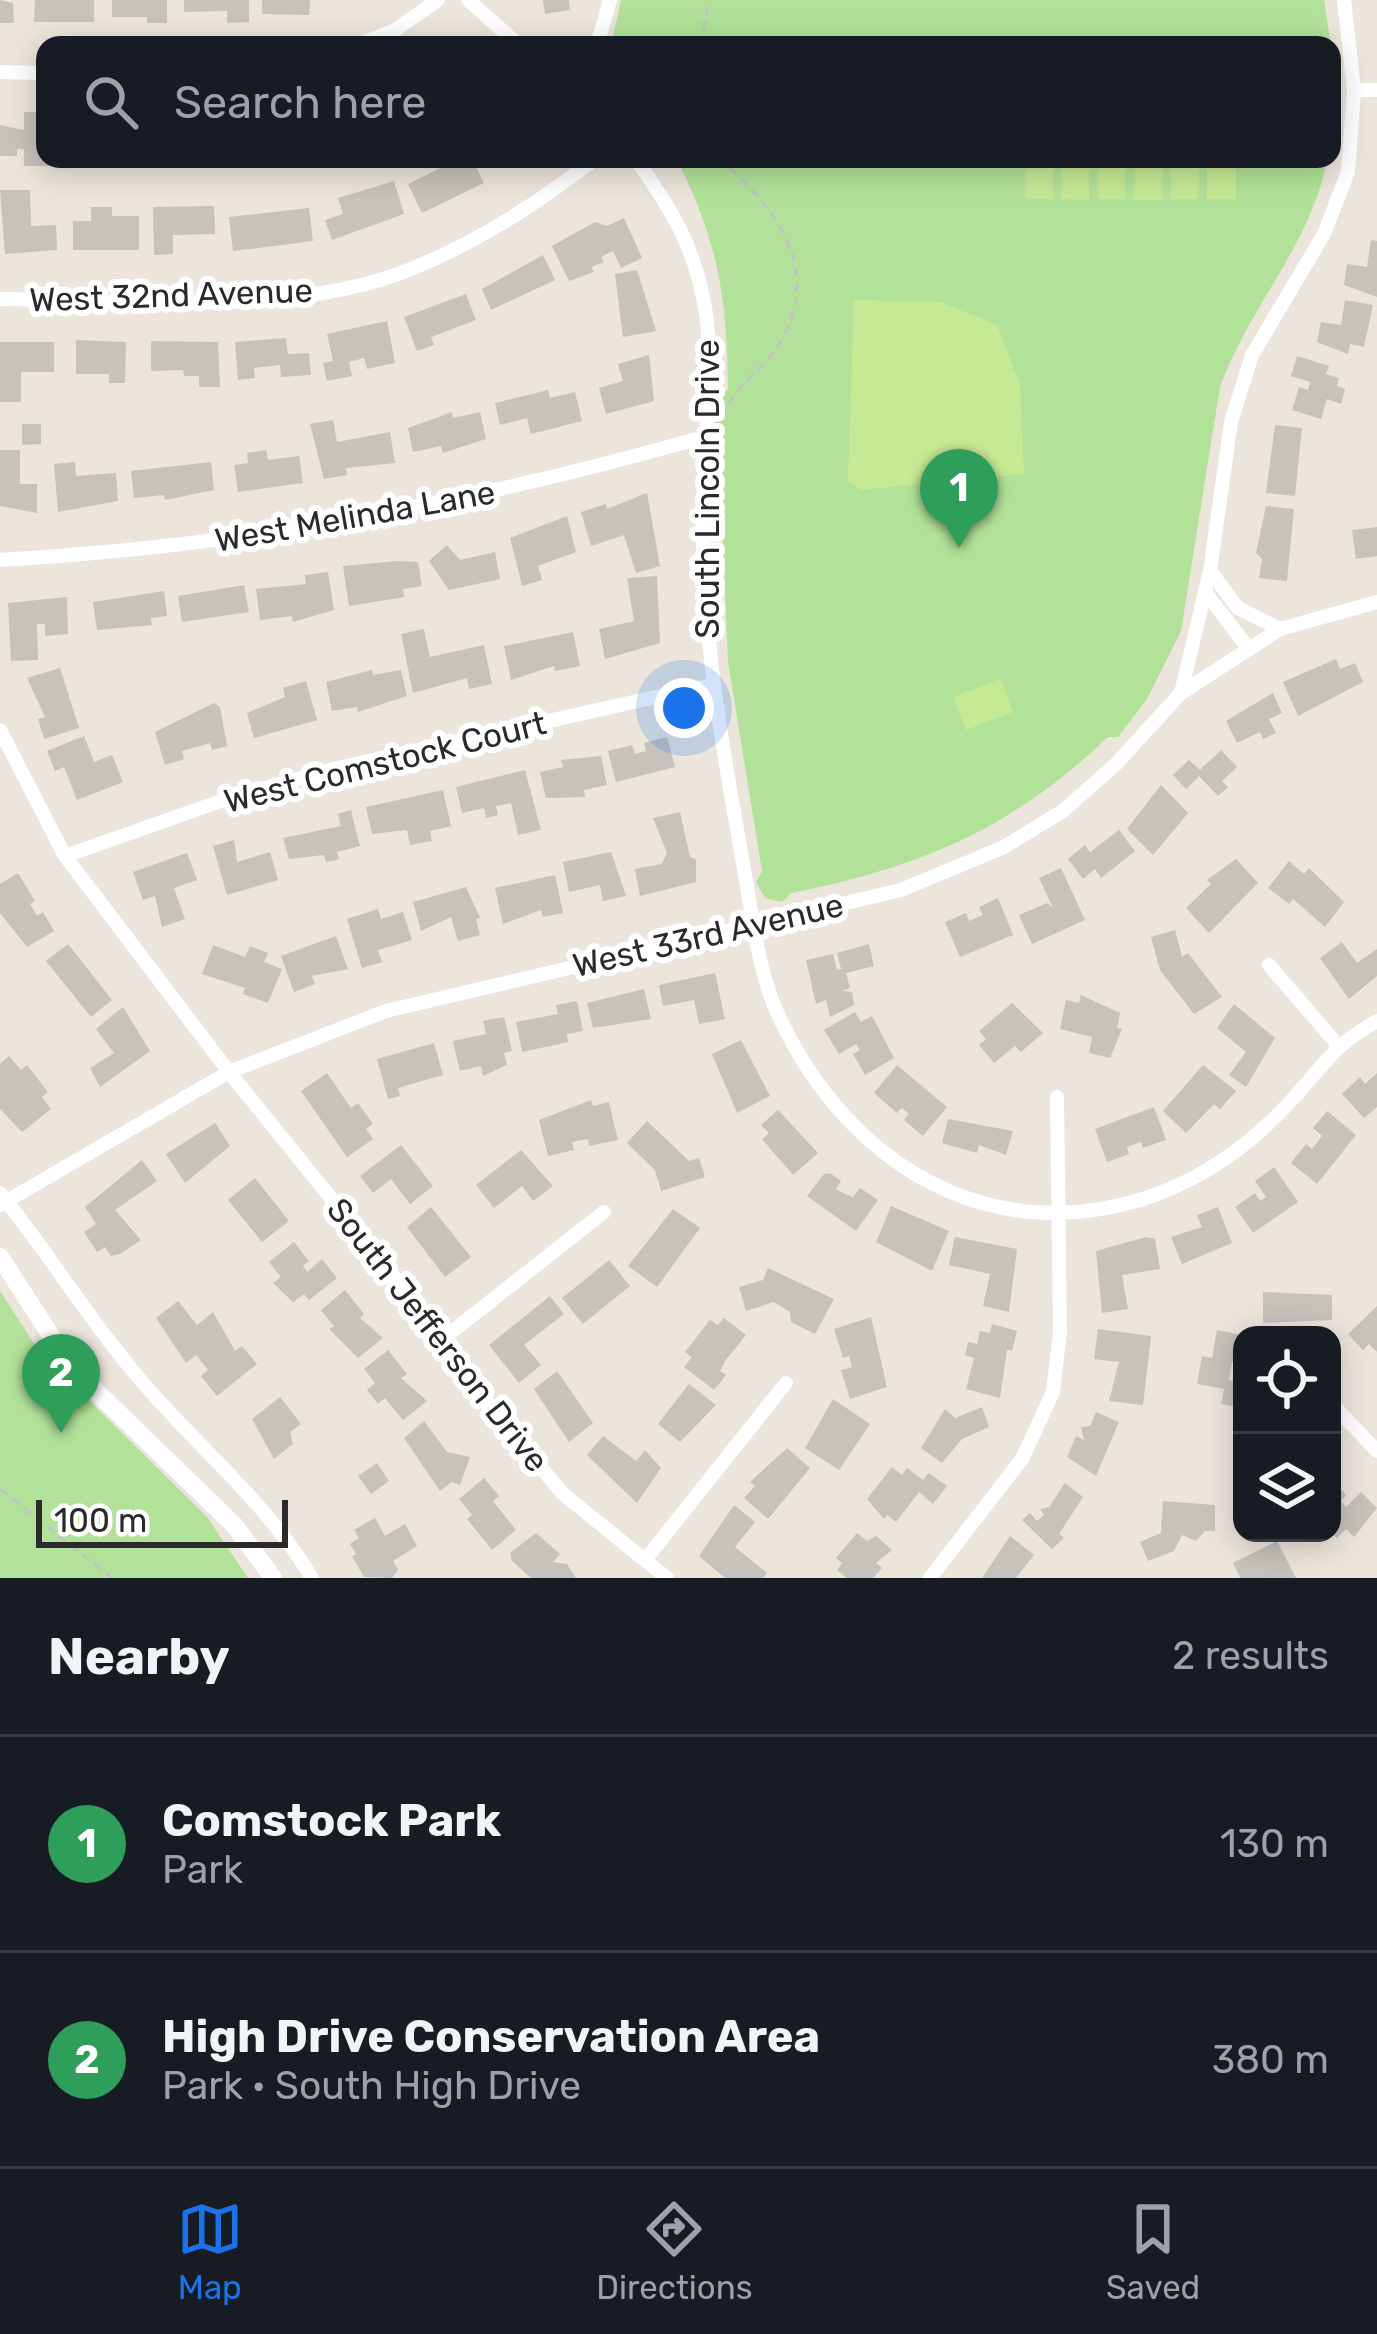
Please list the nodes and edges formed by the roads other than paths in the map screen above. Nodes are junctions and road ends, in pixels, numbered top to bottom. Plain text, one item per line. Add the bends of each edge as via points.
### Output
1 (438, 0) edge
2 (468, 0) edge
3 (610, 0) edge
4 (1344, 0) edge
5 (382, 36) edge
6 (509, 36) edge
7 (600, 36) edge
8 (0, 72) edge
9 (36, 73) edge
10 (1354, 90) junction
11 (1377, 90) edge
12 (583, 168) edge
13 (643, 168) edge
14 (0, 299) edge
15 (704, 437) junction
16 (0, 560) edge
17 (1210, 571) junction
18 (1205, 592) junction
19 (1377, 602) edge
20 (1280, 629) junction
21 (1249, 649) junction
22 (710, 685) junction
23 (1181, 693) junction
24 (0, 730) edge
25 (65, 856) junction
26 (754, 924) junction
27 (1269, 965) dead end
28 (1377, 1021) edge
29 (1337, 1044) junction
30 (229, 1072) junction
31 (1058, 1097) dead end
32 (2, 1200) edge
33 (604, 1212) dead end
34 (1057, 1212) junction
35 (0, 1257) edge
36 (444, 1338) junction
37 (786, 1383) dead end
38 (1341, 1413) edge
39 (1377, 1451) edge
40 (645, 1560) junction
41 (273, 1578) edge
42 (312, 1578) edge
43 (668, 1578) edge
44 (930, 1578) edge

1 - 5 street
2 - 6 street
3 - 7 street
4 - 10 street
8 - 9 street
10 - 11 street
10 - 17 street via 1348,172 1324,234 1252,355 1232,422
12 - 14 street, West 32nd Avenue via 521,216 413,269 317,293
13 - 15 street, South Lincoln Drive via 683,226 706,315
15 - 16 street, West Melinda Lane via 574,474 288,534
15 - 22 street, South Lincoln Drive
17 - 18 street
17 - 20 street via 1238,608
18 - 21 street
18 - 23 street
19 - 20 street, West 33rd Avenue
20 - 21 street, West 33rd Avenue
21 - 23 street, West 33rd Avenue
22 - 25 street, West Comstock Court via 333,769
22 - 26 street, South Lincoln Drive
23 - 26 street, West 33rd Avenue via 1063,811 1002,848 902,890
24 - 25 street, South Jefferson Drive
25 - 30 street, South Jefferson Drive
26 - 30 street, West 33rd Avenue via 386,1010
26 - 34 street, South Lincoln Drive via 778,1018 829,1105 903,1169 976,1203
27 - 29 street
28 - 29 street, South Lincoln Drive
29 - 34 street, South Lincoln Drive via 1257,1136 1204,1174 1141,1199
30 - 32 street, West 33rd Avenue
30 - 36 street, South Jefferson Drive
31 - 34 street
32 - 42 street via 147,1388 283,1528
33 - 36 street
34 - 44 street via 1054,1392 1022,1459
35 - 41 main road via 72,1368 235,1526
36 - 40 street, South Jefferson Drive via 562,1492
37 - 40 street
38 - 39 street
40 - 43 street, South Jefferson Drive

